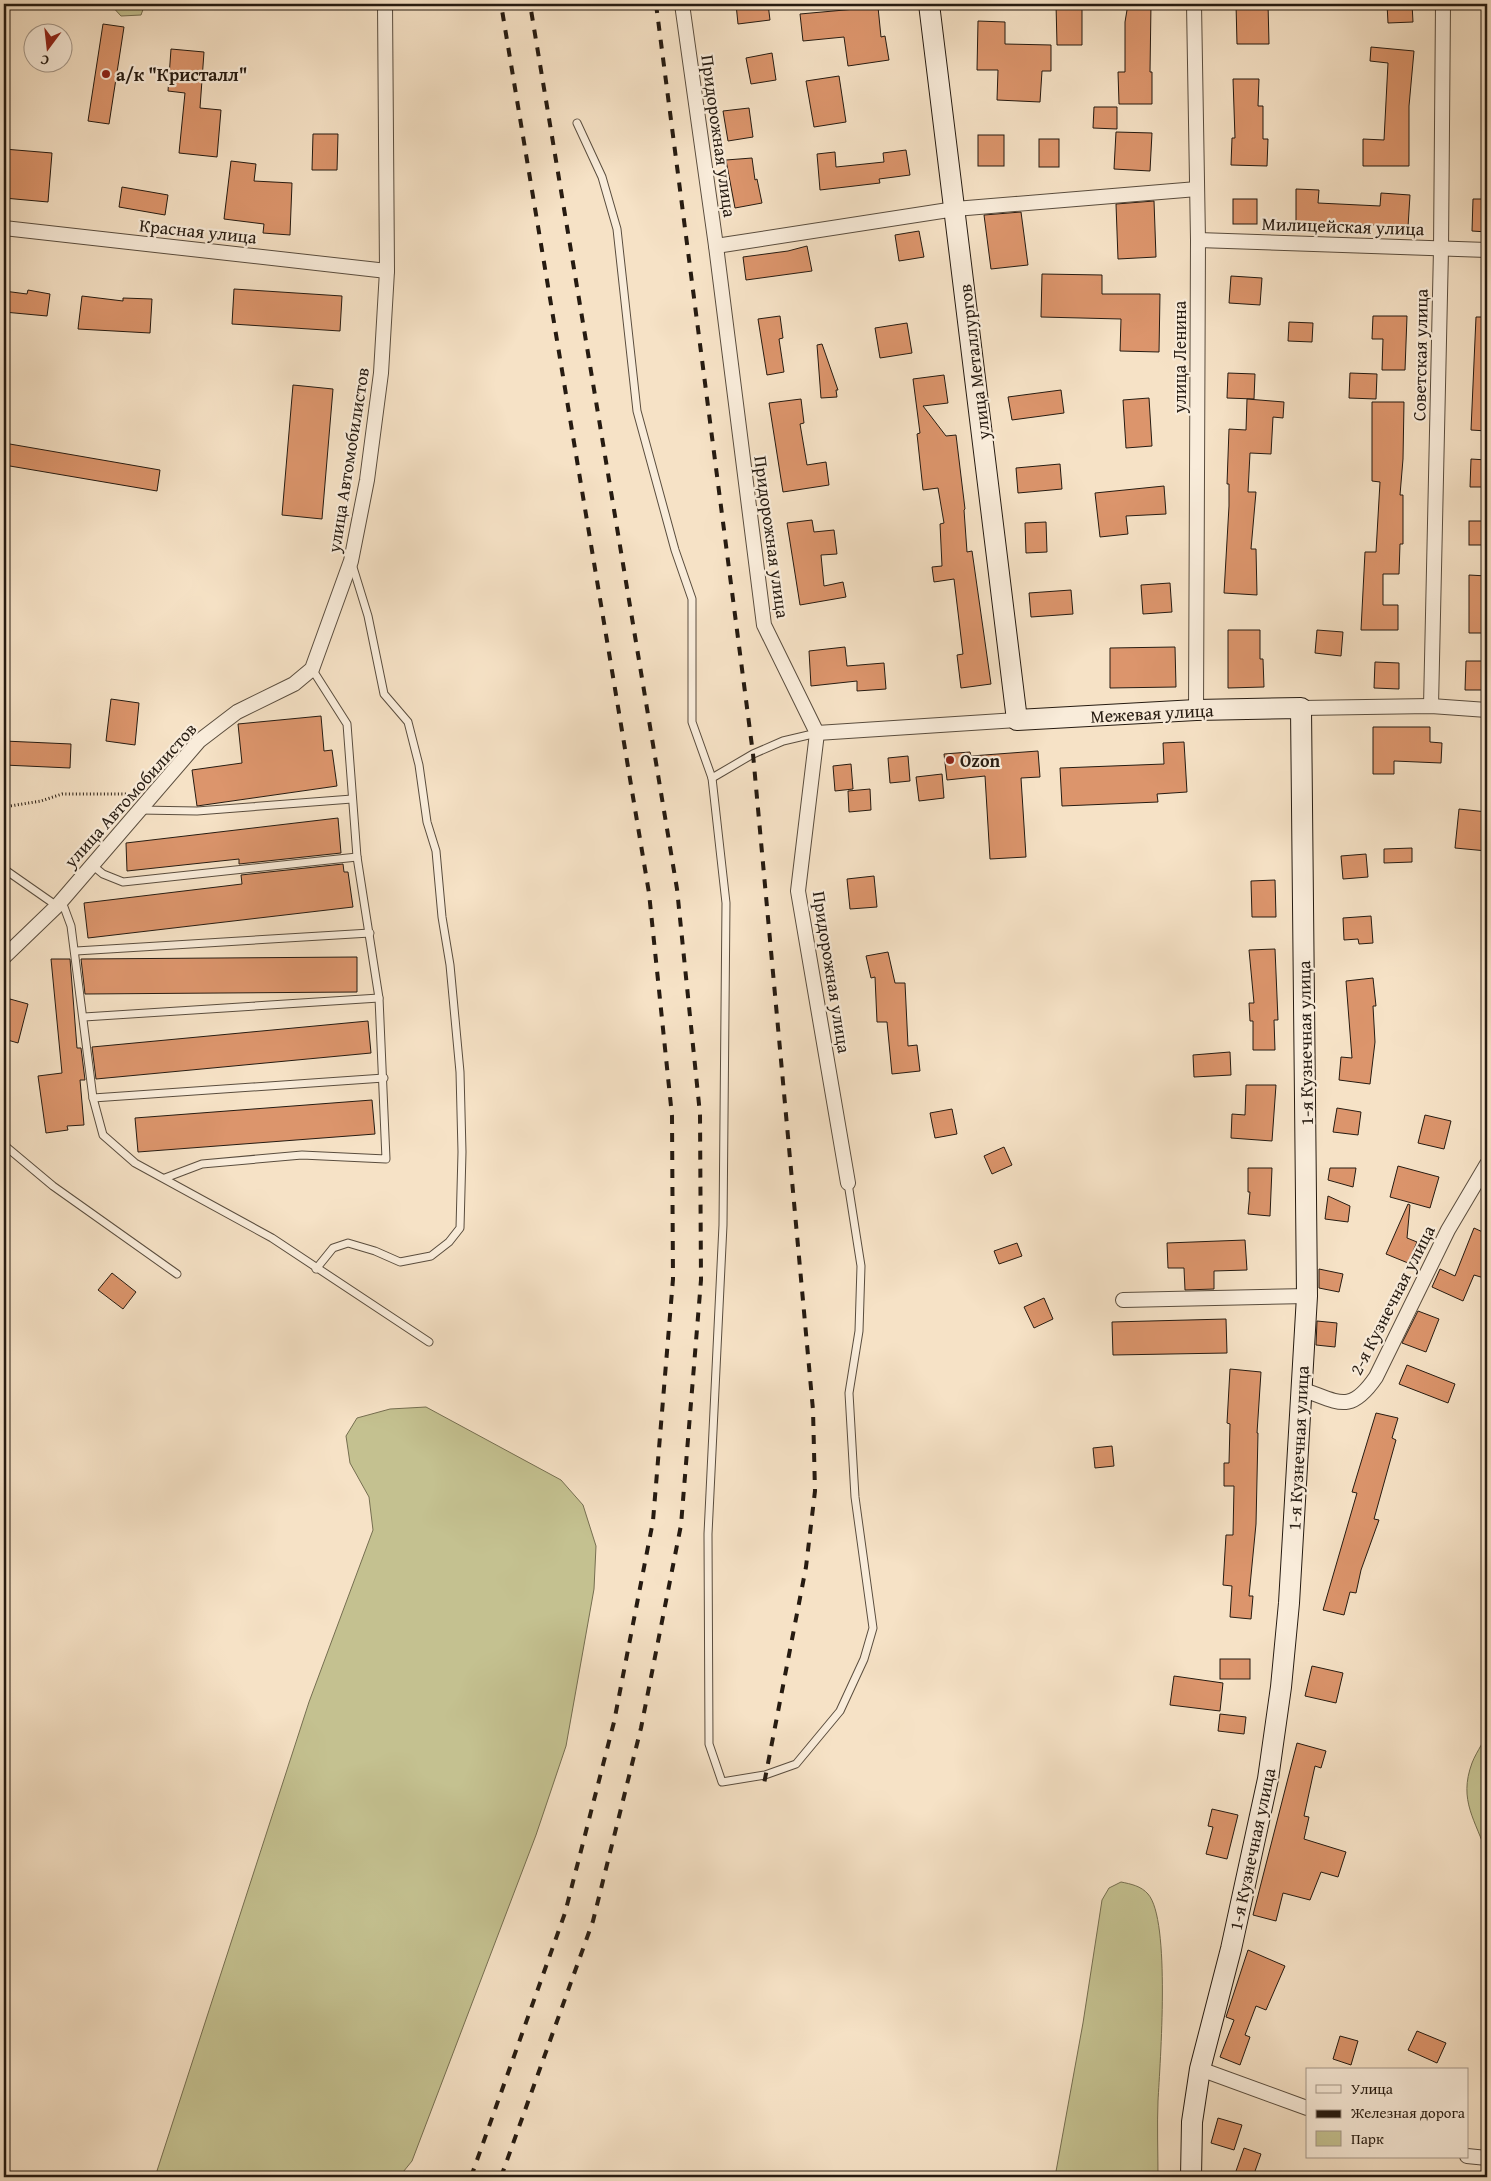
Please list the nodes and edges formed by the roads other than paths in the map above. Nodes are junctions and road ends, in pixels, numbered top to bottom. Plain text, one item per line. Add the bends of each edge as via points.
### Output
1 (385, 4) edge
2 (682, 4) edge
3 (929, 4) edge
4 (1194, 4) edge
5 (1443, 4) edge
6 (577, 123) dead end
7 (1197, 189) junction
8 (955, 209) junction
9 (4, 228) edge
10 (1198, 240) junction
11 (716, 246) junction
12 (1441, 248) junction
13 (1487, 250) edge
14 (387, 271) junction
15 (351, 561) junction
16 (312, 669) junction
17 (1431, 706) junction
18 (1301, 708) junction
19 (1196, 710) junction
20 (1487, 710) edge
21 (1018, 720) junction
22 (817, 733) junction
23 (712, 778) junction
24 (352, 800) junction
25 (140, 810) junction
26 (357, 856) junction
27 (92, 865) junction
28 (4, 869) edge
29 (57, 906) junction
30 (370, 933) junction
31 (76, 951) junction
32 (4, 957) edge
33 (379, 998) junction
34 (84, 1017) junction
35 (384, 1078) junction
36 (93, 1098) junction
37 (4, 1145) edge
38 (1487, 1164) edge
39 (165, 1178) junction
40 (848, 1183) joint
41 (316, 1269) junction
42 (177, 1274) dead end
43 (1306, 1296) junction
44 (1123, 1300) dead end
45 (429, 1342) dead end
46 (1301, 1389) junction
47 (1200, 2069) junction
48 (1306, 2108) edge
49 (1468, 2156) edge
50 (1487, 2158) edge
51 (1191, 2177) edge

1 - 14 street, улица Автомобилистов
2 - 11 street, Придорожная улица
3 - 8 street, улица Металлургов
4 - 7 street, улица Ленина
5 - 12 street, Советская улица
6 - 23 lane via 602,177 617,229 637,411 675,550 692,599 692,722
7 - 8 street
7 - 10 street, улица Ленина
8 - 11 street
8 - 21 street, улица Металлургов
9 - 14 street, Красная улица
10 - 12 street, Милицейская улица
10 - 19 street, улица Ленина
11 - 22 street, Придорожная улица via 764,625
12 - 13 street, Милицейская улица
12 - 17 street, Советская улица
14 - 15 street, улица Автомобилистов via 382,373 367,480
15 - 16 street, улица Автомобилистов
15 - 41 lane via 368,616 384,694 408,722 419,765 427,822 436,851 460,1072 460,1228 449,1242 430,1256 400,1262 348,1243 333,1248
16 - 24 lane via 347,724
16 - 25 street, улица Автомобилистов via 294,684 237,712 199,742
17 - 18 street, Межевая улица
17 - 20 street, Межевая улица
18 - 19 street, Межевая улица
18 - 43 street, 1-я Кузнечная улица
19 - 21 street, Межевая улица
21 - 22 street, Межевая улица
22 - 23 lane via 783,741
22 - 40 street, Придорожная улица via 798,891
23 - 40 lane via 726,903 724,1225 708,1534 709,1744 722,1782 765,1775 796,1764 840,1712 864,1659 873,1628 855,1497 850,1422 849,1393 859,1331 861,1266
24 - 25 lane via 197,812
24 - 26 lane
25 - 27 street, улица Автомобилистов
26 - 27 lane via 123,882 103,874
26 - 30 lane
27 - 29 street, улица Автомобилистов
28 - 29 lane
29 - 31 lane via 64,907 72,926
29 - 32 street, улица Автомобилистов
30 - 31 lane
30 - 33 lane
31 - 34 lane
33 - 34 lane
33 - 35 lane
34 - 36 lane
35 - 36 lane
35 - 39 lane via 386,1160 302,1156 212,1163
36 - 39 lane via 103,1135 135,1163
37 - 42 lane via 54,1186
38 - 46 street, 2-я Кузнечная улица via 1448,1230 1376,1376 1363,1395 1352,1402 1342,1403
39 - 41 lane via 272,1238
41 - 45 lane
43 - 44 street
43 - 46 street, 1-я Кузнечная улица
46 - 47 street, 1-я Кузнечная улица via 1289,1603 1268,1779 1233,1940
47 - 48 street
47 - 51 street, 1-я Кузнечная улица via 1192,2122
49 - 50 street

